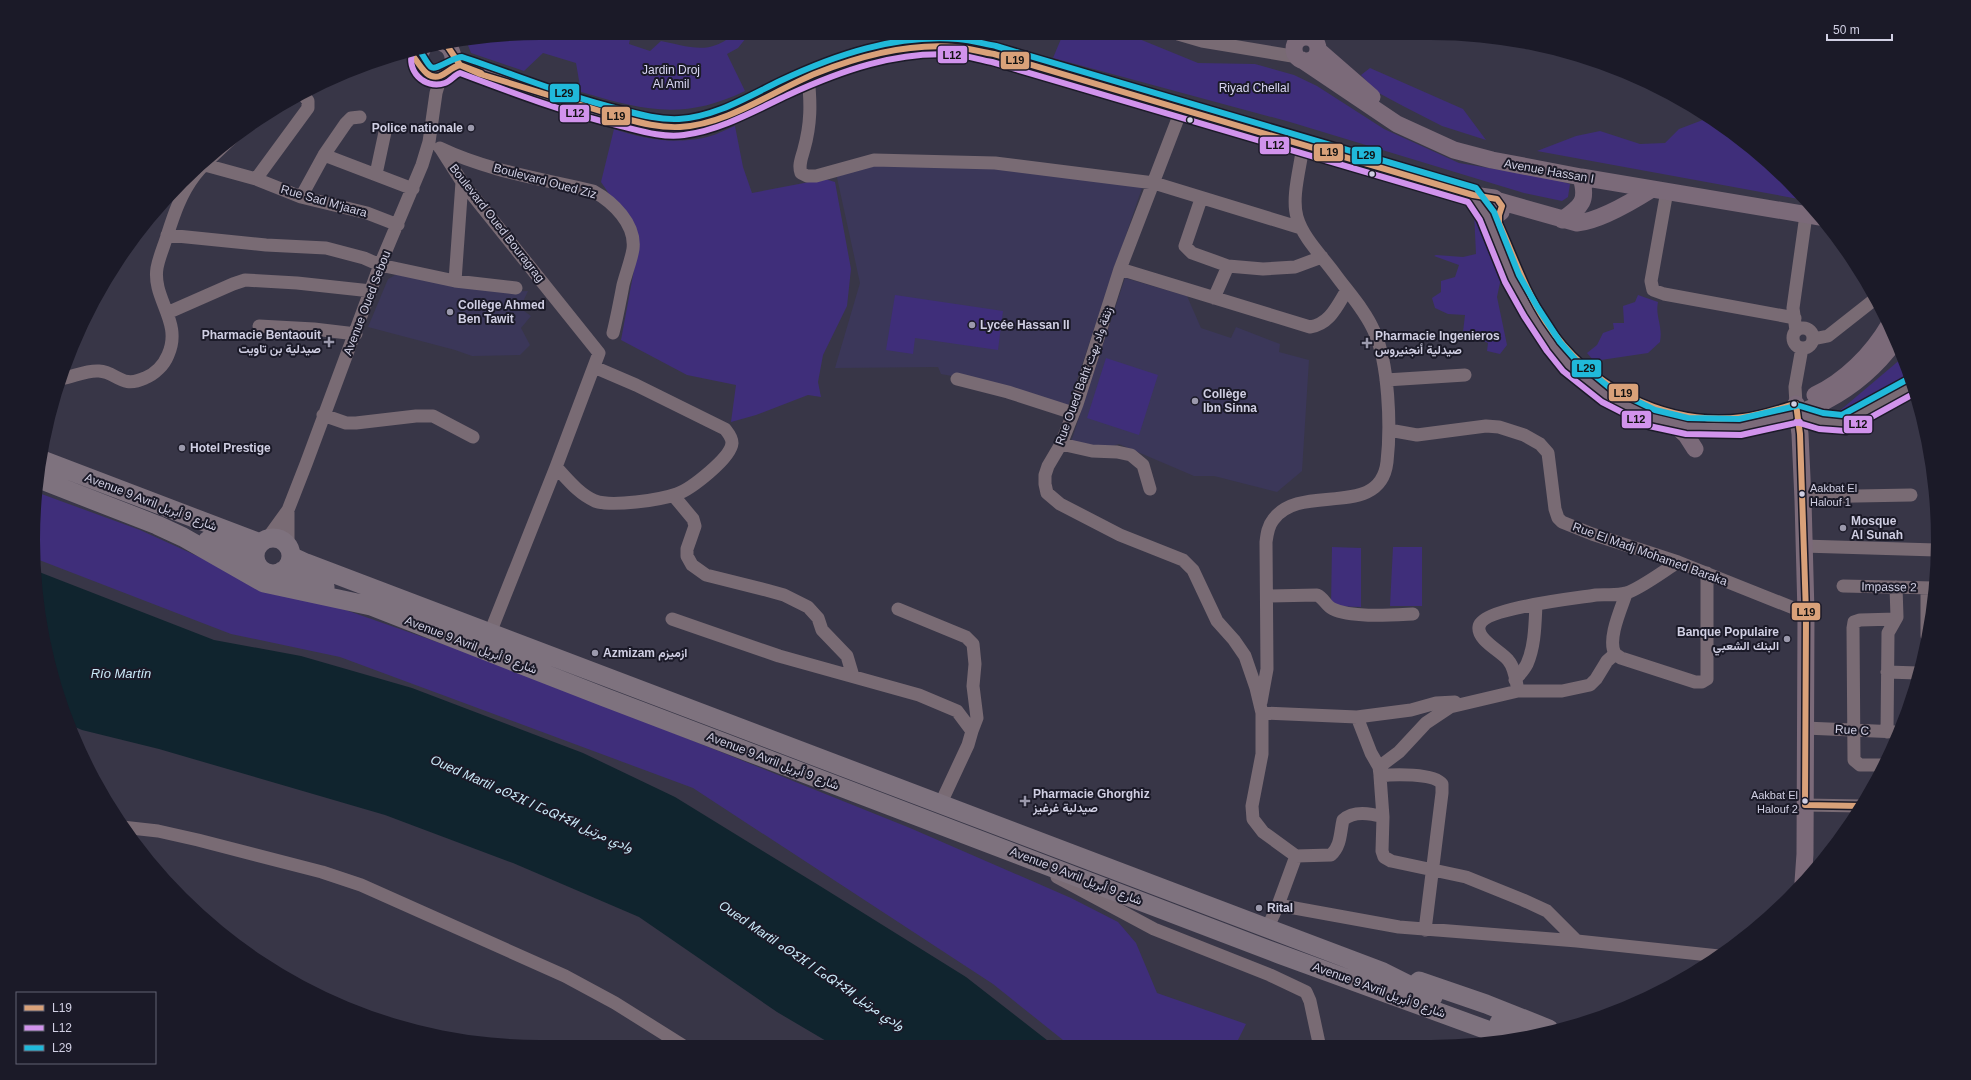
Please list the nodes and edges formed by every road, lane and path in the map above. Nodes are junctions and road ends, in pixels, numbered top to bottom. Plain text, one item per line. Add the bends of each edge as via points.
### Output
1 (1199, 40) edge
2 (1306, 43) edge
3 (450, 49) edge
4 (418, 56) edge
5 (448, 69) junction
6 (808, 77) junction
7 (306, 99) edge
8 (1182, 108) junction
9 (360, 117) dead end
10 (385, 132) dead end
11 (429, 142) junction
12 (1303, 145) junction
13 (442, 149) junction
14 (324, 155) junction
15 (208, 166) edge
16 (376, 174) junction
17 (1581, 177) junction
18 (256, 179) junction
19 (190, 182) edge
20 (462, 182) junction
21 (1154, 183) junction
22 (413, 189) junction
23 (1660, 190) junction
24 (301, 197) junction
25 (1201, 199) junction
26 (1493, 208) junction
27 (1809, 212) edge
28 (1809, 212) edge
29 (1812, 217) edge
30 (1562, 220) junction
31 (398, 225) junction
32 (1301, 228) junction
33 (167, 235) junction
34 (1322, 257) junction
35 (380, 265) junction
36 (1228, 266) junction
37 (1120, 269) junction
38 (456, 281) junction
39 (516, 288) dead end
40 (370, 290) junction
41 (1347, 290) junction
42 (1214, 298) junction
43 (1870, 303) edge
44 (167, 313) junction
45 (1795, 325) junction
46 (260, 326) dead end
47 (1885, 331) edge
48 (612, 333) dead end
49 (356, 334) junction
50 (1813, 340) junction
51 (1891, 346) edge
52 (1802, 348) junction
53 (594, 367) junction
54 (1465, 375) dead end
55 (68, 377) edge
56 (957, 379) dead end
57 (1386, 380) junction
58 (1907, 389) edge
59 (1797, 409) junction
60 (1073, 413) junction
61 (323, 415) junction
62 (1674, 424) junction
63 (1389, 430) junction
64 (473, 437) dead end
65 (1061, 444) junction
66 (1696, 449) dead end
67 (46, 462) edge
68 (556, 467) junction
69 (43, 481) edge
70 (1150, 489) dead end
71 (673, 495) junction
72 (1911, 495) dead end
73 (1803, 497) junction
74 (288, 510) junction
75 (157, 525) junction
76 (264, 541) junction
77 (1803, 546) junction
78 (1931, 550) edge
79 (287, 558) junction
80 (256, 562) junction
81 (1678, 562) junction
82 (1707, 573) junction
83 (1843, 586) dead end
84 (1896, 587) junction
85 (1929, 588) edge
86 (1626, 594) junction
87 (1267, 596) junction
88 (1536, 604) junction
89 (370, 606) junction
90 (898, 609) dead end
91 (1806, 613) junction
92 (1413, 614) dead end
93 (672, 619) dead end
94 (1896, 619) junction
95 (490, 633) junction
96 (1615, 654) junction
97 (1887, 672) junction
98 (1913, 673) edge
99 (853, 676) junction
100 (1517, 685) junction
101 (1464, 703) junction
102 (1261, 710) junction
103 (1357, 717) junction
104 (1805, 728) junction
105 (972, 731) junction
106 (1853, 731) junction
107 (1892, 732) edge
108 (1877, 765) edge
109 (1379, 771) junction
110 (940, 805) junction
111 (1805, 805) junction
112 (1854, 806) edge
113 (1383, 817) junction
114 (131, 828) edge
115 (1296, 856) junction
116 (1032, 860) junction
117 (1431, 870) junction
118 (1804, 873) edge
119 (1278, 906) junction
120 (1268, 929) junction
121 (1425, 930) junction
122 (1577, 942) junction
123 (1710, 955) edge
124 (1383, 972) junction
125 (1387, 993) junction
126 (1543, 1027) edge
127 (1523, 1031) edge
128 (1501, 1035) edge
129 (1476, 1038) edge
130 (674, 1040) edge
131 (1318, 1040) edge

1 - 2 street
2 - 17 main road, Avenue Hassan I via 1397,124 1454,150
2 - 27 main road, Avenue Hassan I via 1386,107 1422,129 1454,143 1492,154
3 - 5 main road
4 - 5 main road via 420,67 425,73
5 - 6 main road via 638,122 680,127 730,115
5 - 11 street, Avenue Oued Sebou via 436,93
6 - 8 main road via 855,60 901,49 956,47 994,54
6 - 21 street via 810,127 800,165 801,173 807,176 816,176 863,162 889,160 996,163
7 - 18 street via 308,108
8 - 12 main road
8 - 21 street, Rue Oued Baht زنقة واد بهت
9 - 14 street via 351,118 346,122
10 - 16 street
11 - 13 street, Boulevard Oued Ziz
11 - 22 street, Avenue Oued Sebou
12 - 26 main road via 1473,195
12 - 32 street via 1296,201 1296,214
13 - 20 street, Boulevard Oued Bouragrag
13 - 48 street, Boulevard Oued Ziz via 499,170 593,191 605,198 623,216 633,248
14 - 16 street
14 - 24 street
15 - 18 street, Rue Sad M'jaara
16 - 22 street
17 - 23 main road, Avenue Hassan I
17 - 30 main road via 1585,191 1584,199 1575,211
18 - 24 street, Rue Sad M'jaara
19 - 33 street via 177,205
20 - 38 street
20 - 53 street, Boulevard Oued Bouragrag via 599,353
21 - 25 street
21 - 37 street, Rue Oued Baht زنقة واد بهت
22 - 31 street, Avenue Oued Sebou
23 - 28 main road, Avenue Hassan I
23 - 30 main road via 1587,222
23 - 45 street via 1651,281 1656,293
24 - 31 street, Rue Sad M'jaara via 367,213
25 - 32 street
25 - 36 street via 1185,246 1192,253
26 - 30 main road via 1519,207
26 - 59 main road via 1517,267 1546,322 1578,362 1621,392 1654,408 1692,418 1743,417
26 - 62 main road via 1502,254 1521,295 1554,347 1569,365 1620,404 1652,418
29 - 45 street via 1793,308
31 - 35 street, Avenue Oued Sebou
32 - 34 street
33 - 35 street via 326,248 350,253
33 - 44 street via 156,278
34 - 36 street via 1296,267
34 - 41 street
35 - 38 street
35 - 40 street, Avenue Oued Sebou
36 - 42 street
37 - 42 street
37 - 60 street, Rue Oued Baht زنقة واد بهت
38 - 39 street
40 - 44 street via 245,280
40 - 49 street, Avenue Oued Sebou
41 - 42 street via 1328,320 1310,327
41 - 57 street via 1374,330 1380,345
43 - 50 street via 1828,336
44 - 55 street via 173,333 172,346 166,361 158,370 135,381 123,381 100,371
45 - 50 street via 1808,330
45 - 52 street via 1795,343
46 - 49 street
47 - 59 main road via 1874,347 1848,373
49 - 61 street, Avenue Oued Sebou
50 - 52 street via 1811,344
51 - 59 main road via 1880,360 1845,390 1825,402
52 - 59 street via 1795,387
53 - 68 street
53 - 71 street via 724,429 731,439 732,445 725,457 690,488
54 - 57 street
56 - 60 street
57 - 63 street
58 - 59 street via 1844,423 1821,421
59 - 62 main road via 1772,421 1740,427 1713,428
59 - 73 main road
60 - 65 street, Rue Oued Baht زنقة واد بهت
61 - 64 street via 346,423 433,416
61 - 74 street, Avenue Oued Sebou
62 - 66 main road
63 - 81 street, Rue El Madj Mohamed Baraka via 1416,435 1486,426 1499,427 1524,435 1540,444 1548,453 1555,509 1560,520 1579,530
63 - 87 street via 1387,464 1376,488 1354,496 1300,503 1274,518 1268,528 1266,542
65 - 70 street via 1092,451 1131,455 1143,465
65 - 102 street, Rue Oued Baht زنقة واد بهت via 1045,475 1047,493 1060,504 1120,535 1182,560 1192,570 1217,621 1234,640 1251,668
67 - 76 highway, Avenue 9 Avril شارع 9 أبريل
68 - 71 street via 579,491 597,502 631,502
68 - 95 street
69 - 75 highway, Avenue 9 Avril شارع 9 أبريل
71 - 99 street via 693,519 695,526 687,549 687,556 692,565 706,575 784,595 808,607 818,618 822,630 847,656
72 - 73 street
73 - 77 main road
74 - 76 street, Avenue Oued Sebou
74 - 79 street, Avenue Oued Sebou
75 - 80 highway via 236,550
75 - 89 highway, Avenue 9 Avril شارع 9 أبريل via 264,583
76 - 79 highway via 276,538
76 - 80 highway via 256,549
77 - 78 street
77 - 91 main road
79 - 80 highway via 272,574 262,570
79 - 89 highway via 330,588
79 - 95 highway, Avenue 9 Avril شارع 9 أبريل
81 - 82 street, Rue El Madj Mohamed Baraka
81 - 86 street
82 - 91 street, Rue El Madj Mohamed Baraka
82 - 96 street via 1708,671 1705,681 1695,682
83 - 84 street, Impasse 2
84 - 85 street, Impasse 2
84 - 94 street
86 - 88 street via 1597,595
86 - 96 street via 1612,641
87 - 92 street via 1317,595 1330,608 1346,613 1383,616
87 - 102 street via 1267,669
88 - 100 street via 1530,654
88 - 100 street via 1493,615 1479,627 1485,641 1509,660
89 - 116 highway, Avenue 9 Avril شارع 9 أبريل
90 - 105 street via 966,637 973,644 973,686 977,718
91 - 104 main road
93 - 99 street via 779,656
94 - 97 street via 1889,629
94 - 106 street via 1860,620 1854,624
95 - 110 highway, Avenue 9 Avril شارع 9 أبريل
96 - 100 street via 1590,685 1562,691
97 - 98 street
97 - 107 street
99 - 105 street via 942,704 957,711
100 - 101 street via 1490,699
101 - 103 street via 1436,703 1411,710
101 - 109 street via 1450,707 1436,716
102 - 103 street
102 - 115 street, Rue Oued Baht زنقة واد بهت via 1262,754 1252,806 1253,819 1263,832
103 - 109 street
104 - 106 street, Rue C
104 - 111 main road
105 - 110 street
106 - 107 street, Rue C
106 - 108 street via 1855,762 1860,765
109 - 113 street
109 - 117 street via 1436,779 1442,784
110 - 120 highway, Avenue 9 Avril شارع 9 أبريل
111 - 112 street
111 - 118 main road
113 - 115 street via 1370,813 1347,816 1343,820 1336,850 1330,855
113 - 117 street via 1384,857
114 - 130 street via 198,840 322,872 361,885 565,976 615,1003
115 - 119 street
116 - 125 highway, Avenue 9 Avril شارع 9 أبريل
116 - 131 street via 1068,883 1154,930 1270,975 1306,992
117 - 121 street
117 - 122 street via 1466,877 1547,911
119 - 120 street
119 - 121 street
120 - 124 highway, Avenue 9 Avril شارع 9 أبريل
121 - 122 street
122 - 123 street
124 - 126 highway via 1422,982
124 - 127 highway, Avenue 9 Avril شارع 9 أبريل via 1436,998
125 - 128 highway, Avenue 9 Avril شارع 9 أبريل
125 - 129 highway

